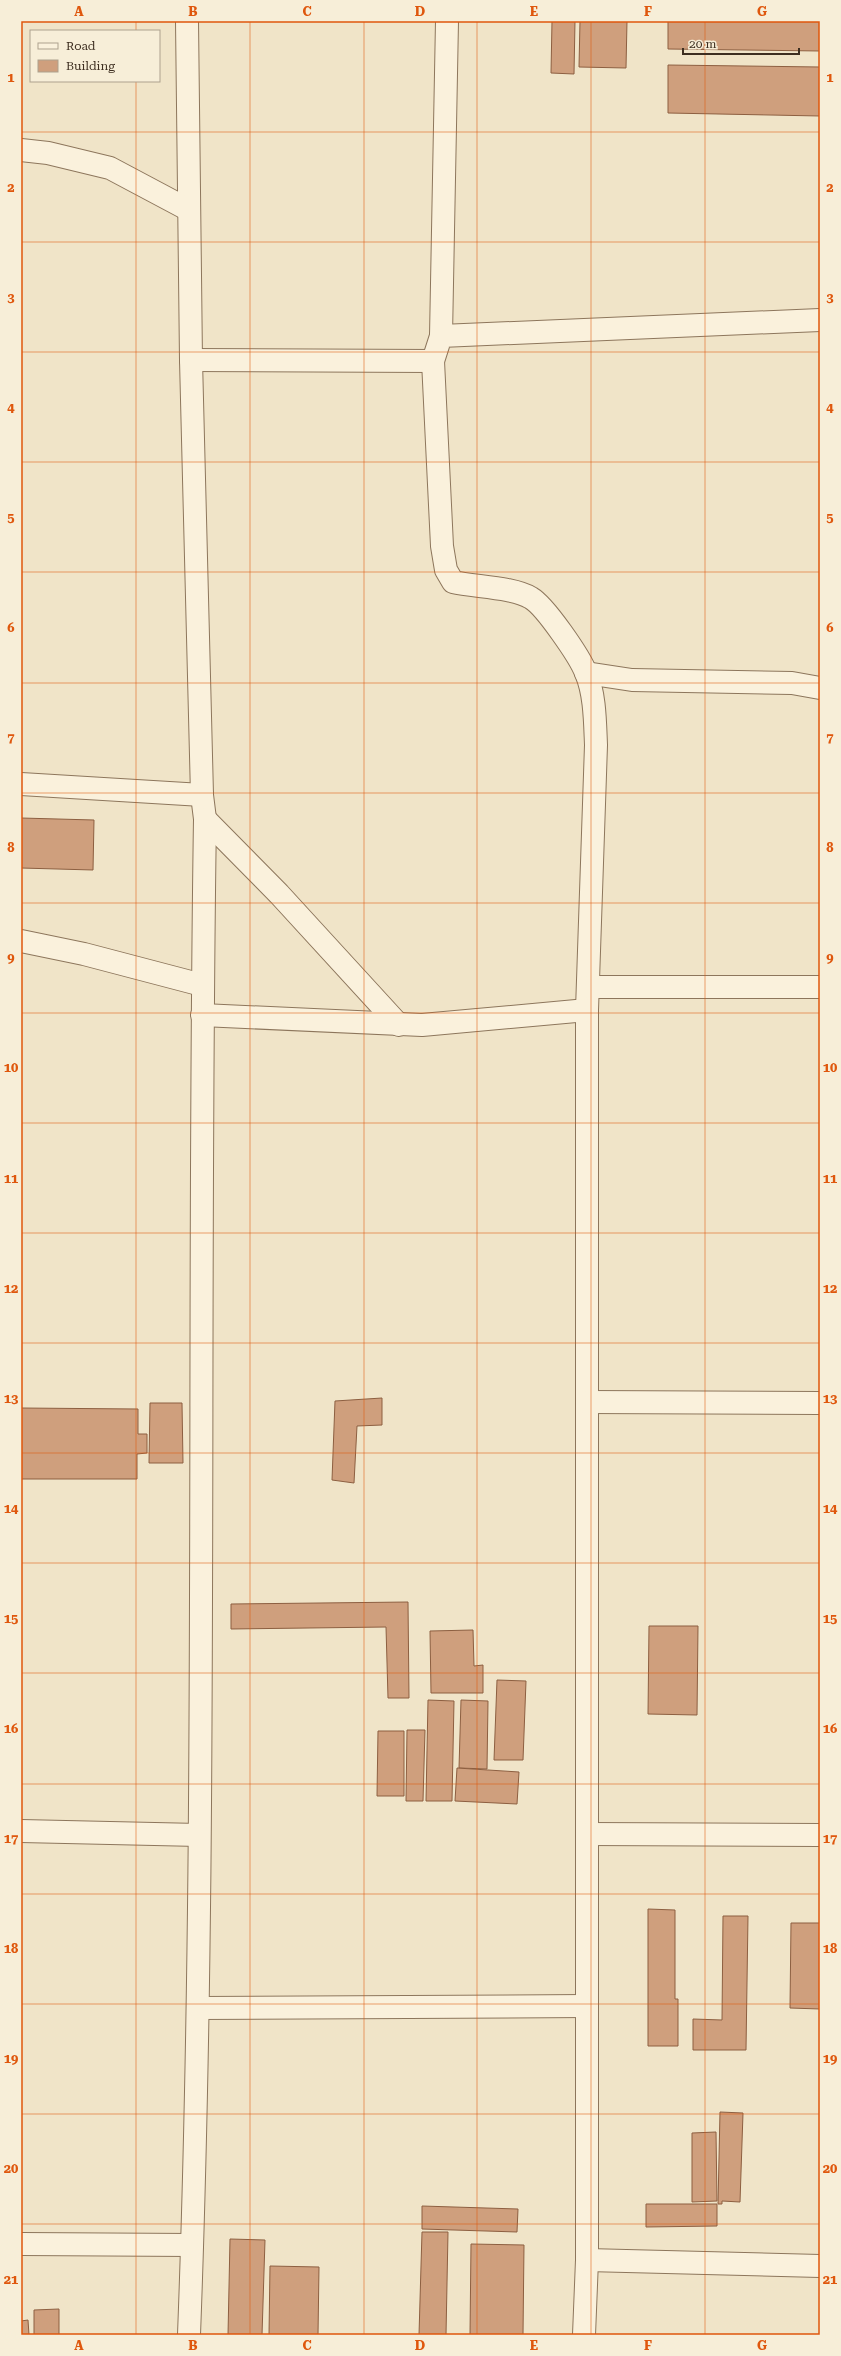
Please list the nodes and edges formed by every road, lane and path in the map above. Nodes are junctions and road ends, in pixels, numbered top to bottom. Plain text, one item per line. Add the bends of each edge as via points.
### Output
1 (186, 21) edge
2 (447, 21) edge
3 (21, 150) edge
4 (189, 210) junction
5 (820, 320) edge
6 (441, 336) junction
7 (191, 360) junction
8 (433, 361) junction
9 (586, 673) junction
10 (820, 688) edge
11 (21, 784) edge
12 (202, 795) junction
13 (204, 819) junction
14 (21, 941) edge
15 (202, 985) junction
16 (588, 987) junction
17 (820, 987) edge
18 (587, 1010) junction
19 (202, 1015) junction
20 (399, 1025) junction
21 (587, 1402) junction
22 (820, 1403) edge
23 (21, 1831) edge
24 (587, 1834) junction
25 (199, 1835) junction
26 (820, 1835) edge
27 (587, 2006) junction
28 (198, 2008) junction
29 (21, 2244) edge
30 (192, 2245) junction
31 (587, 2260) junction
32 (820, 2266) edge
33 (189, 2335) edge
34 (584, 2335) edge

1 - 4 street
2 - 6 street
3 - 4 street via 48,153 110,168
4 - 7 street
5 - 6 street
6 - 8 street
7 - 8 street
7 - 12 street
8 - 9 street via 442,546 446,570 454,582 478,588 508,590 530,597 547,612
9 - 10 street via 632,680 792,683
9 - 16 street via 594,712 596,745
11 - 12 street
12 - 13 street
13 - 15 street
13 - 20 street via 279,894
14 - 15 street via 84,954
15 - 19 street
16 - 17 street
16 - 18 street
18 - 20 street via 516,1018
18 - 21 street
19 - 20 street
19 - 25 street
21 - 22 street
21 - 24 street
23 - 25 street
24 - 26 street
24 - 27 street
25 - 28 street
27 - 28 street
27 - 31 street
28 - 30 street
29 - 30 street
30 - 33 street
31 - 32 street
31 - 34 street

